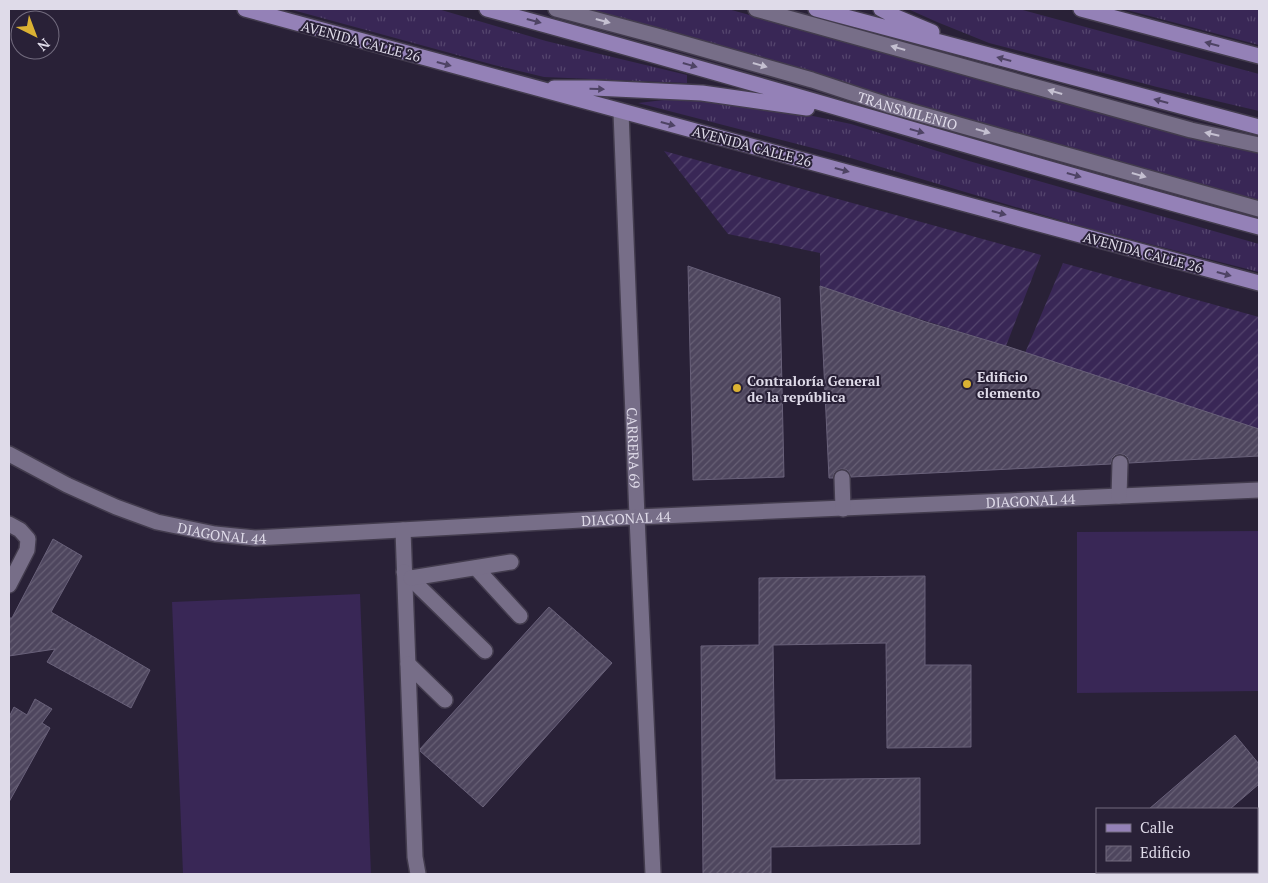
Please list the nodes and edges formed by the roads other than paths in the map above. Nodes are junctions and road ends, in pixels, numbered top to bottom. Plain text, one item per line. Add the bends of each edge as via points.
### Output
1 (245, 9) edge
2 (487, 9) edge
3 (556, 9) edge
4 (756, 9) edge
5 (816, 9) edge
6 (881, 9) edge
7 (1081, 9) edge
8 (984, 54) junction
9 (1259, 56) edge
10 (531, 88) junction
11 (621, 112) junction
12 (871, 118) junction
13 (1259, 127) edge
14 (1259, 145) edge
15 (1259, 209) edge
16 (1259, 227) edge
17 (1259, 283) edge
18 (9, 454) edge
19 (1120, 463) dead end
20 (842, 478) dead end
21 (1259, 490) edge
22 (1119, 496) junction
23 (843, 509) junction
24 (637, 517) junction
25 (9, 524) edge
26 (403, 530) junction
27 (510, 562) dead end
28 (476, 568) junction
29 (407, 575) junction
30 (9, 585) edge
31 (520, 616) dead end
32 (486, 651) dead end
33 (408, 664) junction
34 (445, 700) dead end
35 (418, 874) edge
36 (653, 874) edge

1 -> 10 main road, AVENIDA CALLE 26
2 -> 12 main road
3 -> 15 street, TRANSMILENIO
14 -> 4 street via 1191,130
5 - 8 main road
6 - 8 main road
9 -> 7 main road
13 -> 8 main road
10 - 11 main road, AVENIDA CALLE 26
10 -> 12 main road via 702,93
11 -> 17 main road, AVENIDA CALLE 26
11 - 24 street, CARRERA 69
12 -> 16 main road
18 - 26 street, DIAGONAL 44 via 116,508 157,522 215,534 255,538
19 - 22 street
20 - 23 street
21 - 22 street, DIAGONAL 44
22 - 23 street, DIAGONAL 44
23 - 24 street, DIAGONAL 44
24 - 26 street, DIAGONAL 44
24 - 36 street, CARRERA 69
25 - 30 street via 28,539 27,550
26 - 29 street
27 - 28 street
28 - 29 street
28 - 31 street
29 - 32 street
29 - 33 street
33 - 34 street
33 - 35 street

